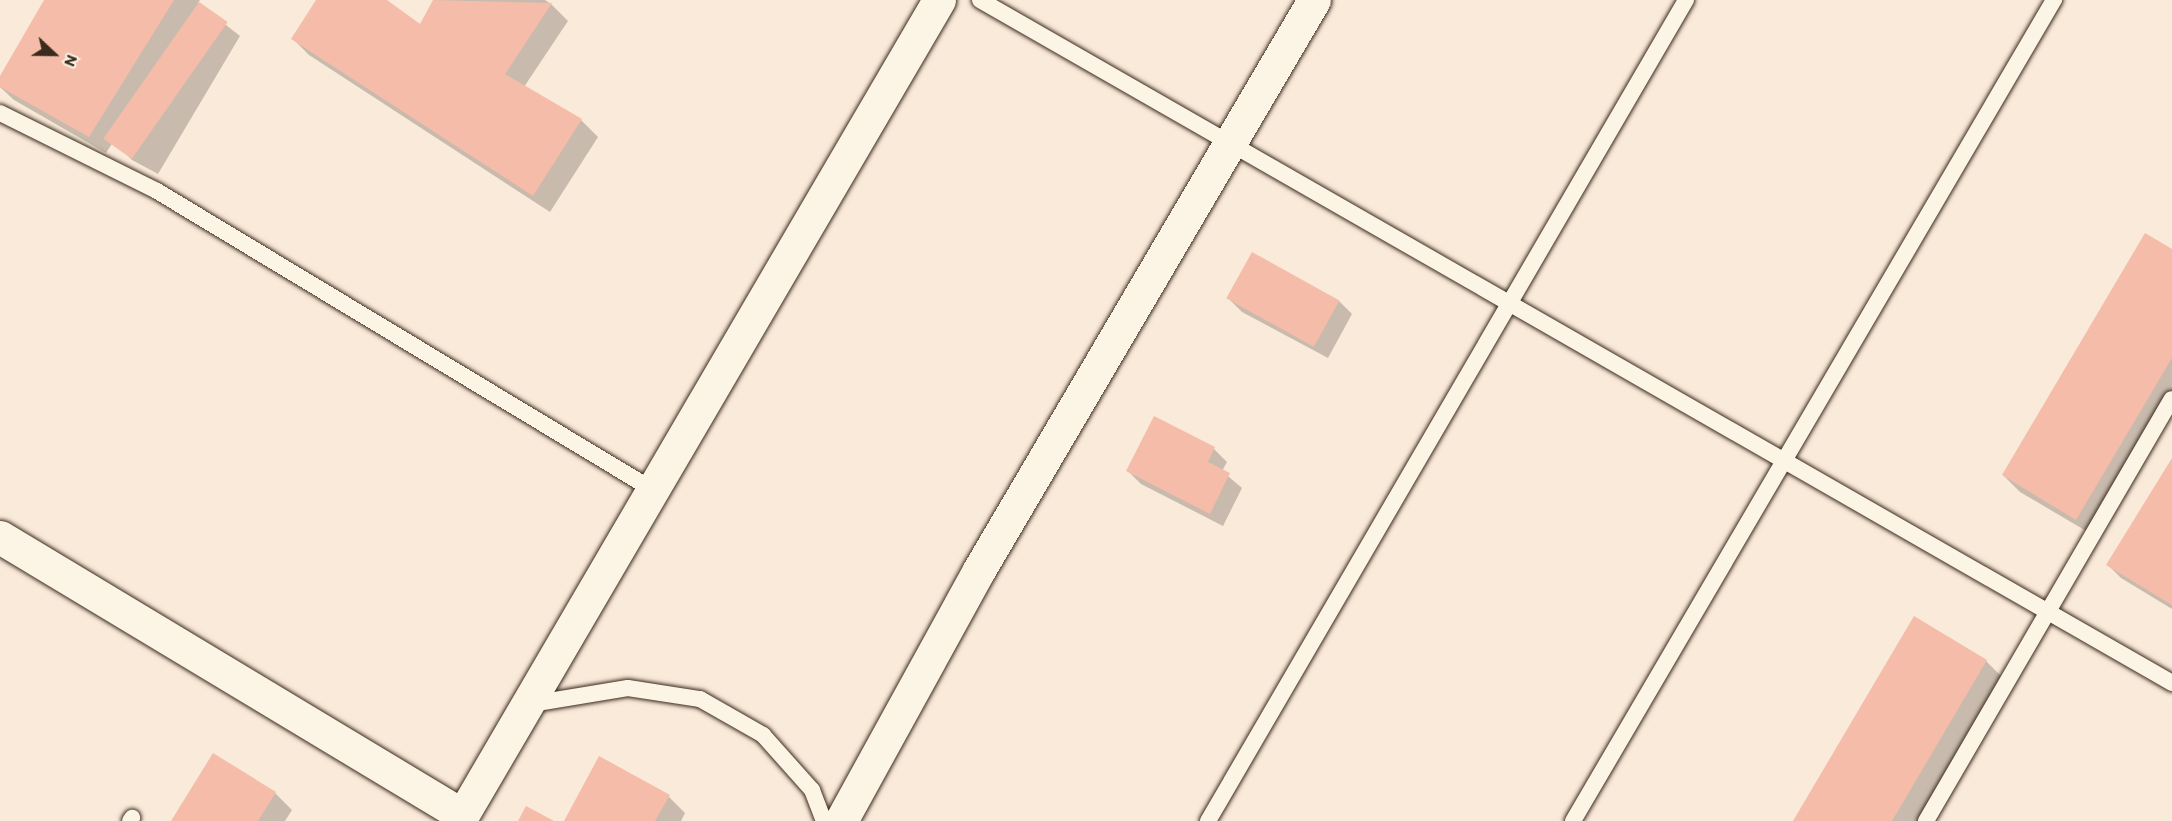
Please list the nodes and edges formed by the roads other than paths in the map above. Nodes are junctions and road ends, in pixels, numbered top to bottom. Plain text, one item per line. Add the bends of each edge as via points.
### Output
1 (939, 0) edge
2 (980, 0) edge
3 (1314, 0) edge
4 (1686, 0) edge
5 (2054, 0) edge
6 (0, 113) edge
7 (1231, 143) junction
8 (1509, 303) junction
9 (2172, 399) edge
10 (1784, 461) junction
11 (653, 490) junction
12 (0, 537) edge
13 (2048, 612) junction
14 (2172, 683) edge
15 (531, 704) junction
16 (460, 818) edge
17 (824, 821) edge
18 (841, 821) edge
19 (1208, 821) edge
20 (1573, 821) edge
21 (1926, 821) edge

1 - 11 street
2 - 7 lane
3 - 7 street
4 - 8 lane
5 - 10 lane
6 - 11 lane via 157,191
7 - 8 lane
7 - 18 street via 979,570
8 - 10 lane
8 - 19 lane
9 - 13 lane
10 - 13 lane
10 - 20 lane
11 - 15 street
12 - 16 street
13 - 14 lane
13 - 21 lane
15 - 16 street
15 - 17 lane via 628,688 700,699 763,735 812,790

